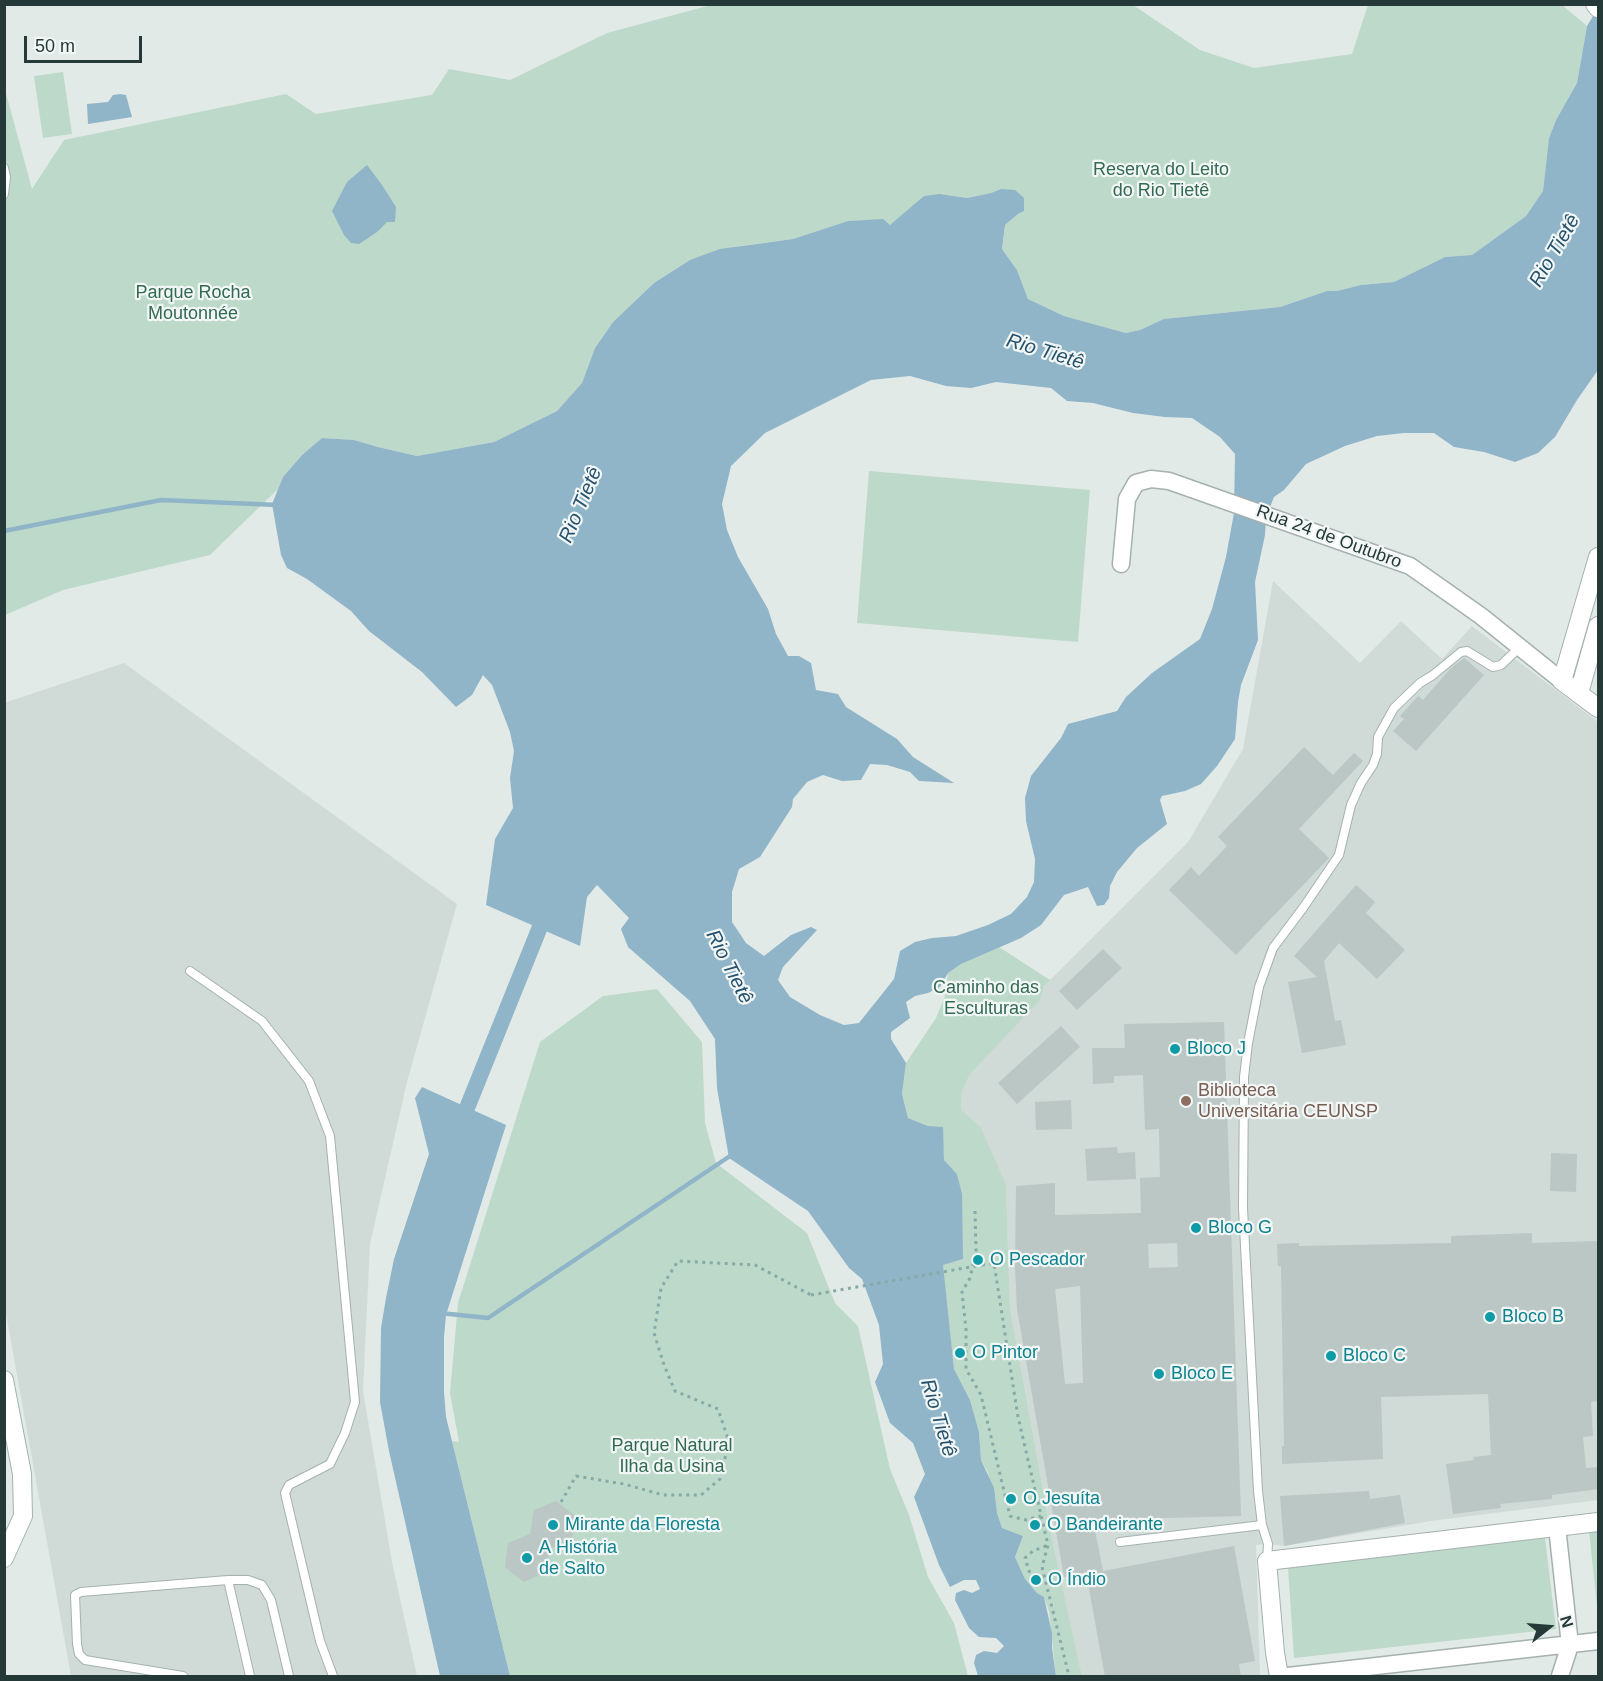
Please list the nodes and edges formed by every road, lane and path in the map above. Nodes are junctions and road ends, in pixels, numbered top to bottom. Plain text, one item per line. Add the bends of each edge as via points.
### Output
1 (1595, 4) edge
2 (1599, 8) edge
3 (5, 174) edge
4 (4, 194) edge
5 (1599, 557) edge
6 (1121, 564) dead end
7 (1599, 626) edge
8 (1520, 647) junction
9 (1562, 681) junction
10 (1578, 693) junction
11 (1599, 708) edge
12 (190, 971) dead end
13 (975, 1211) dead end
14 (4, 1380) edge
15 (561, 1502) dead end
16 (1041, 1516) junction
17 (1599, 1522) edge
18 (1262, 1525) junction
19 (1557, 1527) junction
20 (1120, 1542) dead end
21 (1048, 1545) junction
22 (4, 1558) edge
23 (1267, 1561) junction
24 (228, 1580) junction
25 (1032, 1580) dead end
26 (1599, 1641) edge
27 (1570, 1644) junction
28 (183, 1677) edge
29 (250, 1677) edge
30 (289, 1677) edge
31 (333, 1677) edge
32 (1070, 1677) edge
33 (1279, 1677) edge
34 (1288, 1677) edge
35 (1560, 1677) edge

1 - 2 street
3 - 4 lane
5 - 9 street
6 - 8 street, Rua 24 de Outubro via 1127,499 1136,483 1151,479 1168,481 1410,566
7 - 10 street
8 - 9 street, Rua 24 de Outubro
8 - 18 lane via 1502,665 1492,667 1467,651 1461,652 1394,708 1378,737 1373,765 1351,805 1339,855 1273,948 1259,987 1244,1077 1243,1208
9 - 10 street, Rua 24 de Outubro
10 - 11 street, Rua 24 de Outubro
12 - 31 lane via 262,1021 309,1081 330,1136 356,1402 330,1464 289,1485 285,1493 320,1641
13 - 16 path via 976,1251 970,1278 962,1292 966,1369 981,1395 1010,1516 1026,1520
14 - 22 street via 22,1474 23,1516
15 - 16 path, bridge via 576,1476 663,1495 701,1496 720,1479 729,1442 718,1409 675,1391 654,1333 661,1288 678,1261 754,1265 811,1295 994,1263 1018,1417
16 - 21 path
17 - 19 street
18 - 20 lane
18 - 23 lane via 1268,1544
19 - 23 street
19 - 27 street
21 - 25 path via 1025,1558
21 - 32 path via 1041,1567
23 - 33 street
24 - 28 lane via 75,1595 77,1644 84,1660
24 - 29 lane
24 - 30 lane via 262,1585 271,1600
26 - 27 street
27 - 34 street
27 - 35 street

